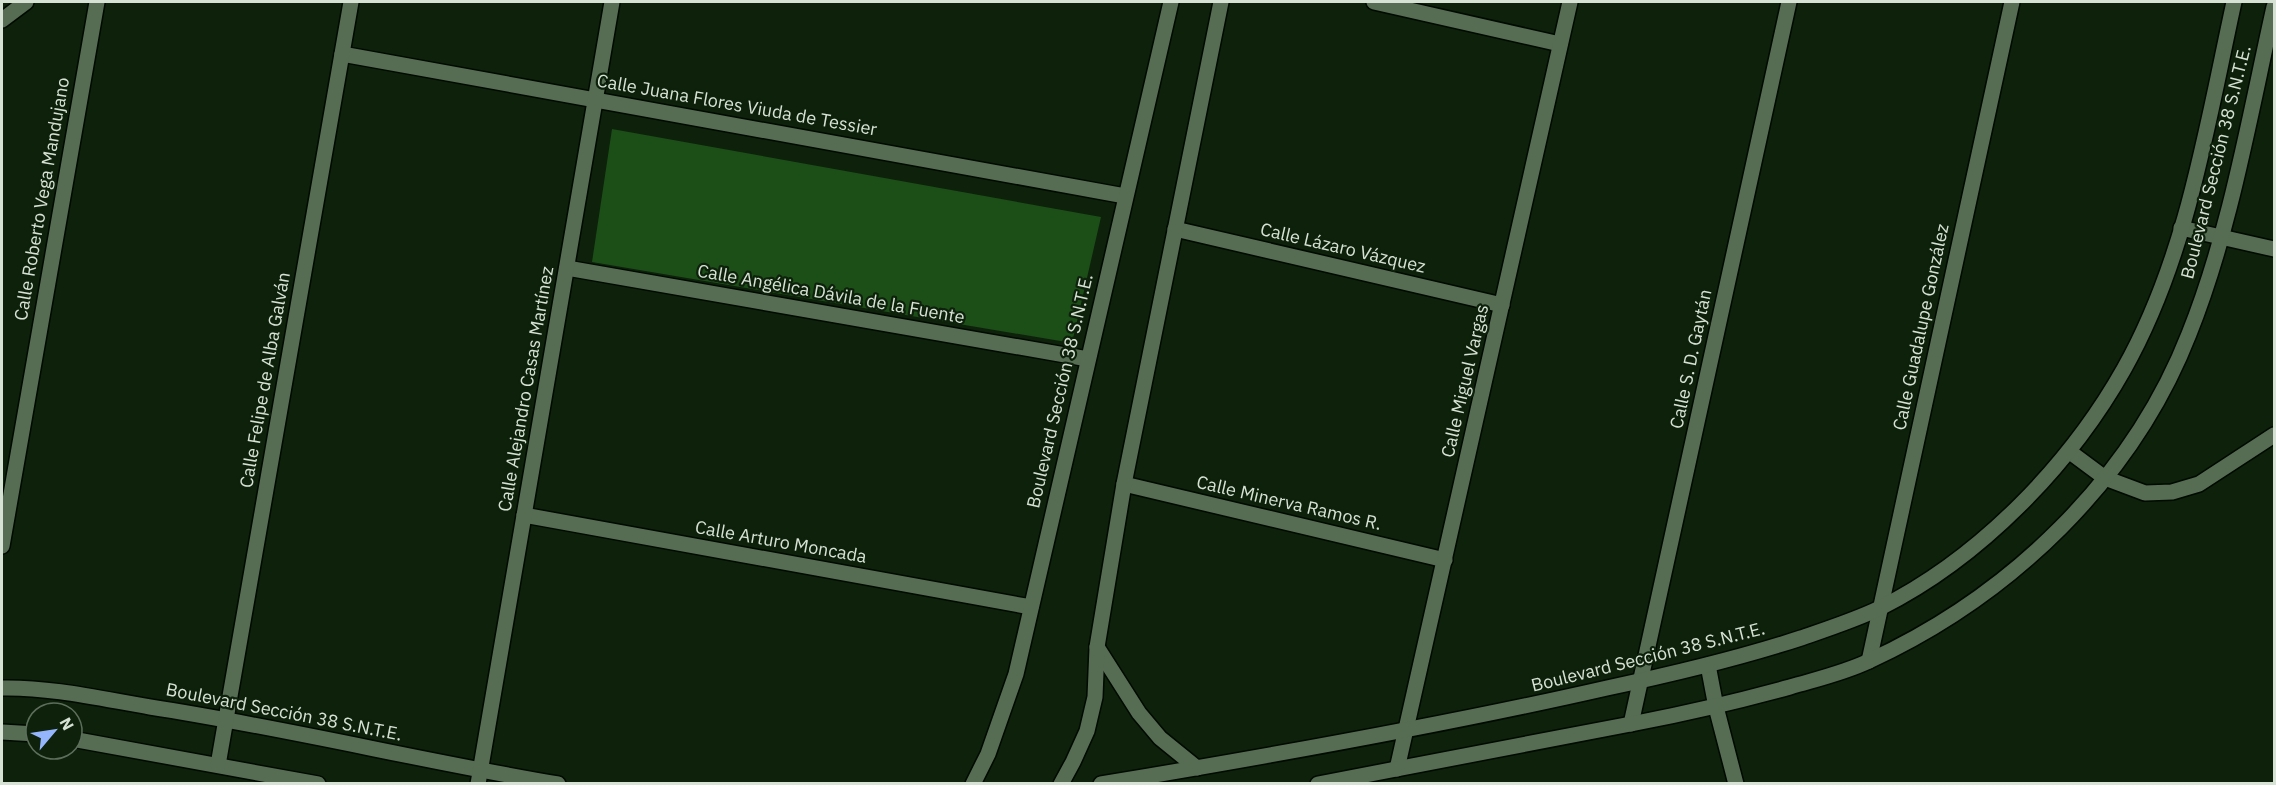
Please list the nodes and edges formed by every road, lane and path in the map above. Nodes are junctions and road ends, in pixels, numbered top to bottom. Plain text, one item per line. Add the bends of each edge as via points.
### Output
1 (26, 2) edge
2 (97, 2) edge
3 (351, 2) edge
4 (612, 2) edge
5 (1171, 2) edge
6 (1221, 2) edge
7 (1374, 2) edge
8 (1570, 2) edge
9 (1789, 2) edge
10 (2012, 2) edge
11 (2234, 2) edge
12 (2274, 7) edge
13 (2, 20) edge
14 (1560, 44) junction
15 (342, 54) junction
16 (596, 99) junction
17 (1125, 196) junction
18 (2181, 228) junction
19 (1175, 229) junction
20 (2221, 237) junction
21 (2274, 249) edge
22 (567, 268) junction
23 (1502, 305) junction
24 (1088, 359) junction
25 (2274, 435) edge
26 (2070, 452) junction
27 (2105, 478) junction
28 (1124, 484) junction
29 (524, 515) junction
30 (2, 546) edge
31 (1444, 560) junction
32 (1031, 607) junction
33 (1879, 608) junction
34 (1097, 647) junction
35 (1869, 661) junction
36 (1708, 666) junction
37 (1641, 681) junction
38 (2, 688) edge
39 (1716, 707) junction
40 (226, 718) junction
41 (1630, 724) junction
42 (1406, 729) junction
43 (2, 732) edge
44 (24, 733) edge
45 (84, 741) edge
46 (218, 765) junction
47 (1197, 768) junction
48 (1397, 769) junction
49 (479, 777) edge
50 (318, 783) edge
51 (558, 783) edge
52 (973, 783) edge
53 (1060, 783) edge
54 (1101, 783) edge
55 (1318, 783) edge
56 (1736, 783) edge

1 - 13 street
2 - 30 street, Calle Roberto Vega Mandujano
3 - 15 street, Calle Felipe de Alba Galván
4 - 16 street, Calle Alejandro Casas Martínez
5 - 17 street, Boulevard Sección 38 S.N.T.E.
6 - 19 street
7 - 14 street
8 - 14 street, Calle Miguel Vargas
9 - 37 street, Calle S. D. Gaytán
10 - 33 street, Calle Guadalupe González
11 - 18 street, Boulevard Sección 38 S.N.T.E.
12 - 20 street, Boulevard Sección 38 S.N.T.E.
14 - 23 street, Calle Miguel Vargas
15 - 16 street, Calle Juana Flores Viuda de Tessier
15 - 40 street, Calle Felipe de Alba Galván
16 - 17 street, Calle Juana Flores Viuda de Tessier
16 - 22 street, Calle Alejandro Casas Martínez
17 - 24 street, Boulevard Sección 38 S.N.T.E.
18 - 20 street
18 - 26 street, Boulevard Sección 38 S.N.T.E. via 2153,310 2126,367
19 - 23 street, Calle Lázaro Vázquez
19 - 28 street
20 - 21 street
20 - 27 street, Boulevard Sección 38 S.N.T.E. via 2189,334 2162,392
22 - 24 street, Calle Angélica Dávila de la Fuente
22 - 29 street, Calle Alejandro Casas Martínez
23 - 31 street, Calle Miguel Vargas
24 - 32 street, Boulevard Sección 38 S.N.T.E.
25 - 27 street via 2199,484 2172,492 2145,493
26 - 27 street
26 - 33 street, Boulevard Sección 38 S.N.T.E. via 1996,528 1911,590
27 - 35 street, Boulevard Sección 38 S.N.T.E. via 2055,535 2012,572 1959,610
28 - 31 street, Calle Minerva Ramos R.
28 - 34 street
29 - 32 street, Calle Arturo Moncada
29 - 49 street, Calle Alejandro Casas Martínez
31 - 42 street, Calle Miguel Vargas
32 - 52 street, Boulevard Sección 38 S.N.T.E. via 1001,720
33 - 35 street, Calle Guadalupe González
33 - 36 street, Boulevard Sección 38 S.N.T.E. via 1830,628
34 - 47 street via 1139,713 1160,738
34 - 53 street via 1095,697 1087,731
35 - 39 street, Boulevard Sección 38 S.N.T.E.
36 - 37 street, Boulevard Sección 38 S.N.T.E.
36 - 39 street
37 - 41 street, Calle S. D. Gaytán
37 - 42 street, Boulevard Sección 38 S.N.T.E.
38 - 40 street, Boulevard Sección 38 S.N.T.E.
39 - 41 street, Boulevard Sección 38 S.N.T.E.
39 - 56 street
40 - 46 street, Calle Felipe de Alba Galván
40 - 49 street, Boulevard Sección 38 S.N.T.E.
41 - 48 street, Boulevard Sección 38 S.N.T.E.
42 - 47 street, Boulevard Sección 38 S.N.T.E.
42 - 48 street, Calle Miguel Vargas
43 - 44 street
45 - 46 street
46 - 50 street
47 - 54 street, Boulevard Sección 38 S.N.T.E.
48 - 55 street, Boulevard Sección 38 S.N.T.E.
49 - 51 street, Boulevard Sección 38 S.N.T.E.

